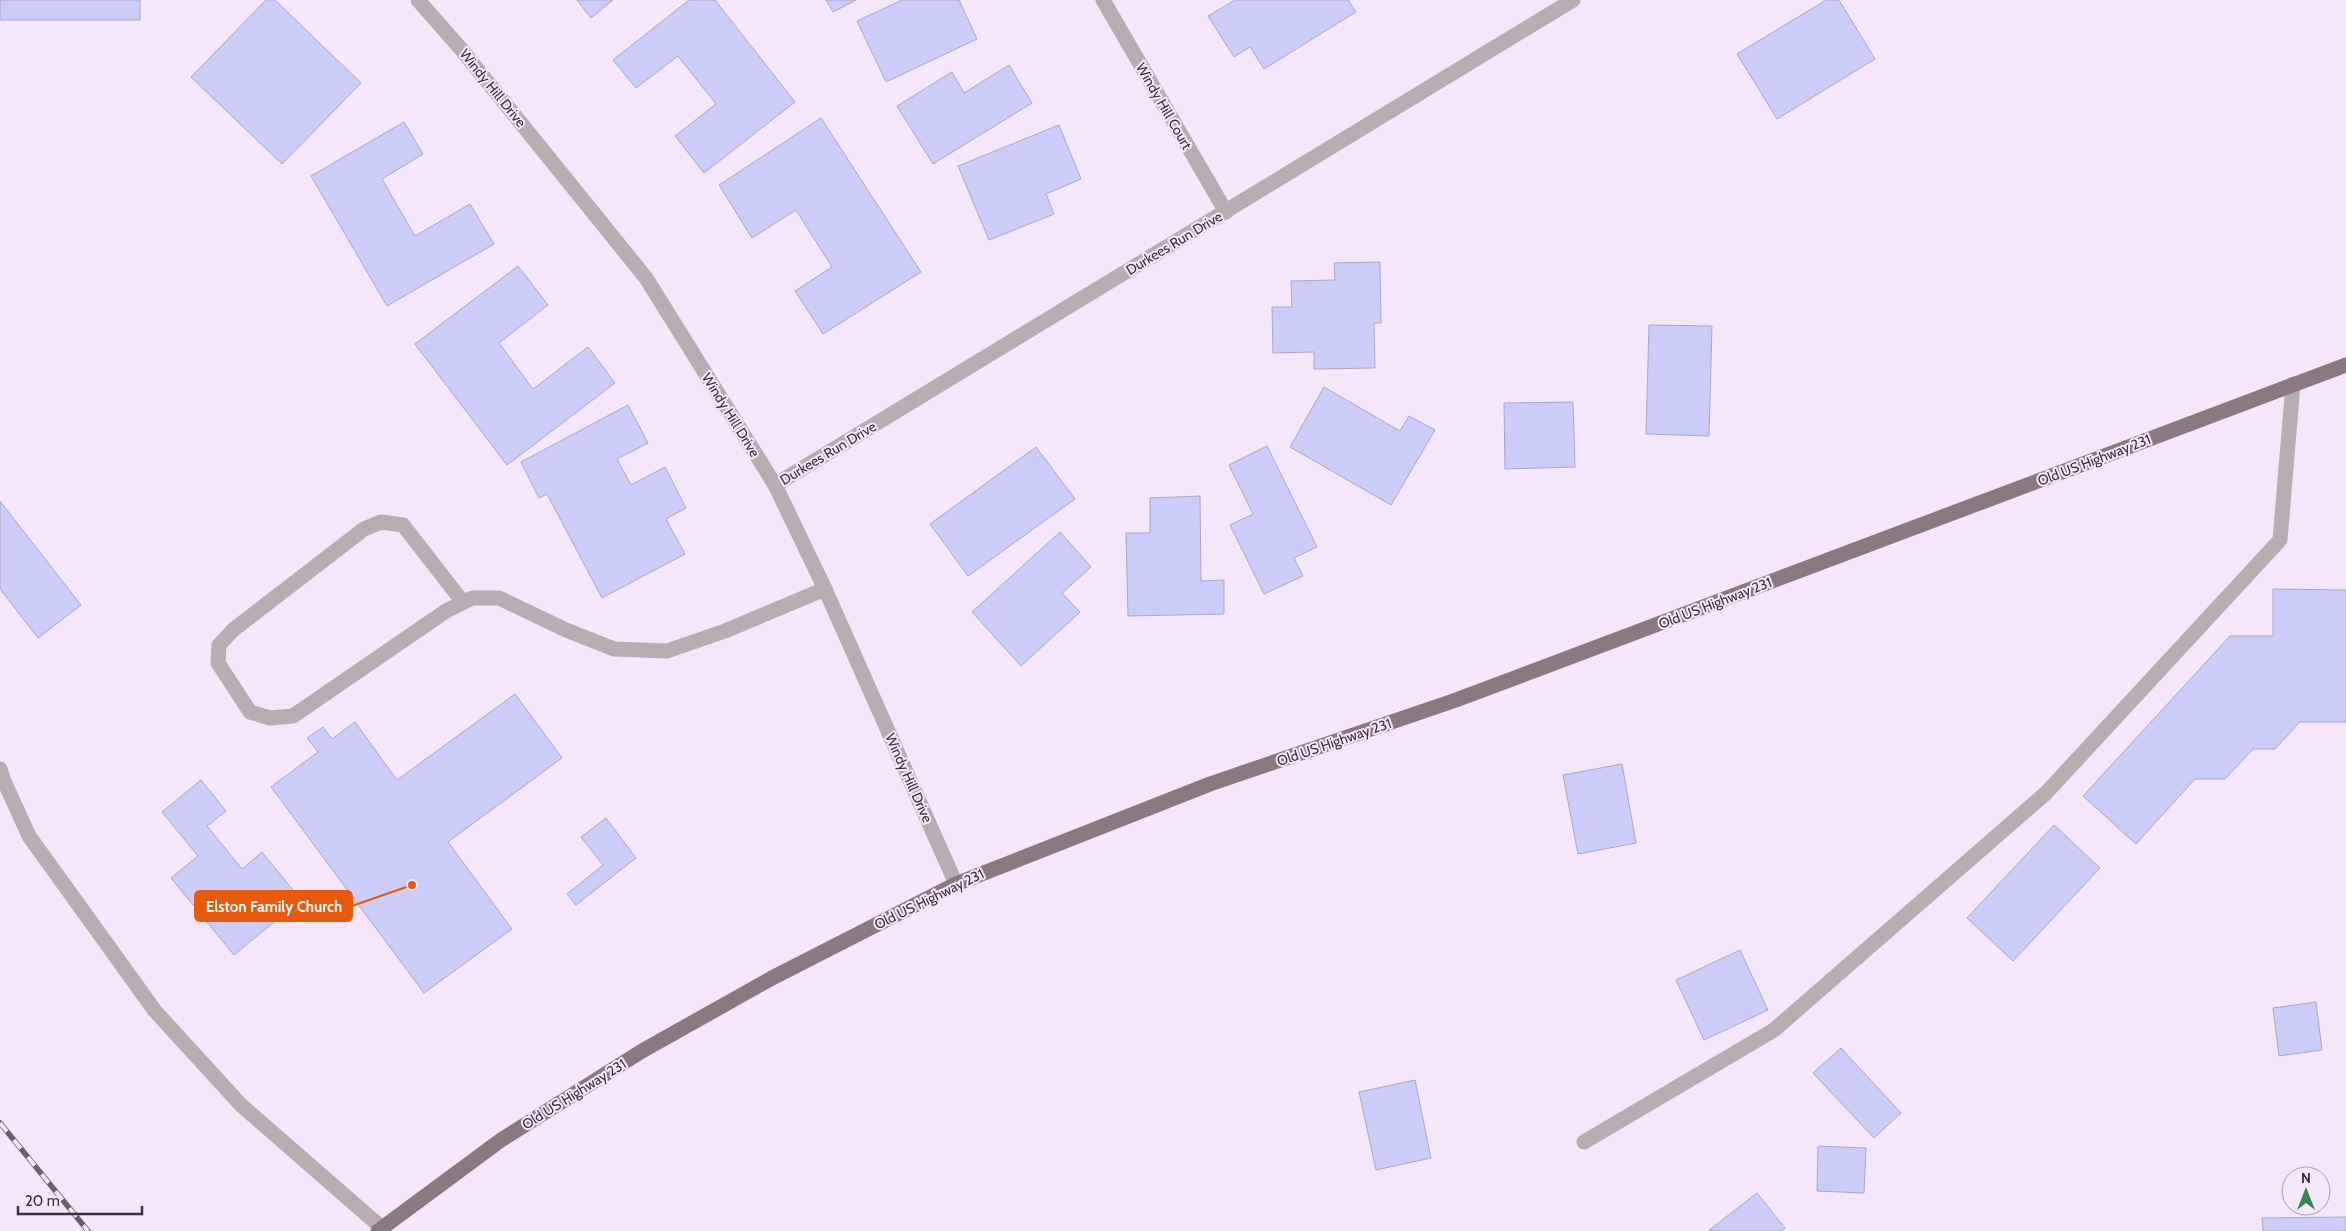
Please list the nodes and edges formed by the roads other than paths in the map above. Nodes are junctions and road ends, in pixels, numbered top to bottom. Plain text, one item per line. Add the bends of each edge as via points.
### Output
1 (418, 0) edge
2 (1103, 0) edge
3 (1573, 0) edge
4 (1226, 212) junction
5 (2346, 365) edge
6 (2293, 384) junction
7 (776, 485) junction
8 (825, 589) junction
9 (462, 601) junction
10 (0, 769) edge
11 (956, 884) junction
12 (1584, 1142) dead end
13 (380, 1230) edge

1 - 7 street, Windy Hill Drive via 646,278
2 - 4 street, Windy Hill Court
3 - 4 street, Durkees Run Drive
4 - 7 street, Durkees Run Drive
5 - 6 main road, Old US Highway 231
6 - 11 main road, Old US Highway 231 via 1465,697 1210,784
6 - 12 street via 2280,540 2046,793 1774,1030
7 - 8 street, Windy Hill Drive
8 - 9 street via 725,632 667,651 614,649 499,598
8 - 11 street, Windy Hill Drive
9 - 9 street via 292,716 270,718 250,712 218,662 219,645 234,630 364,529 381,522 403,525
10 - 13 street via 30,836 156,1011 241,1104
11 - 13 main road, Old US Highway 231 via 772,978 642,1051 501,1140

